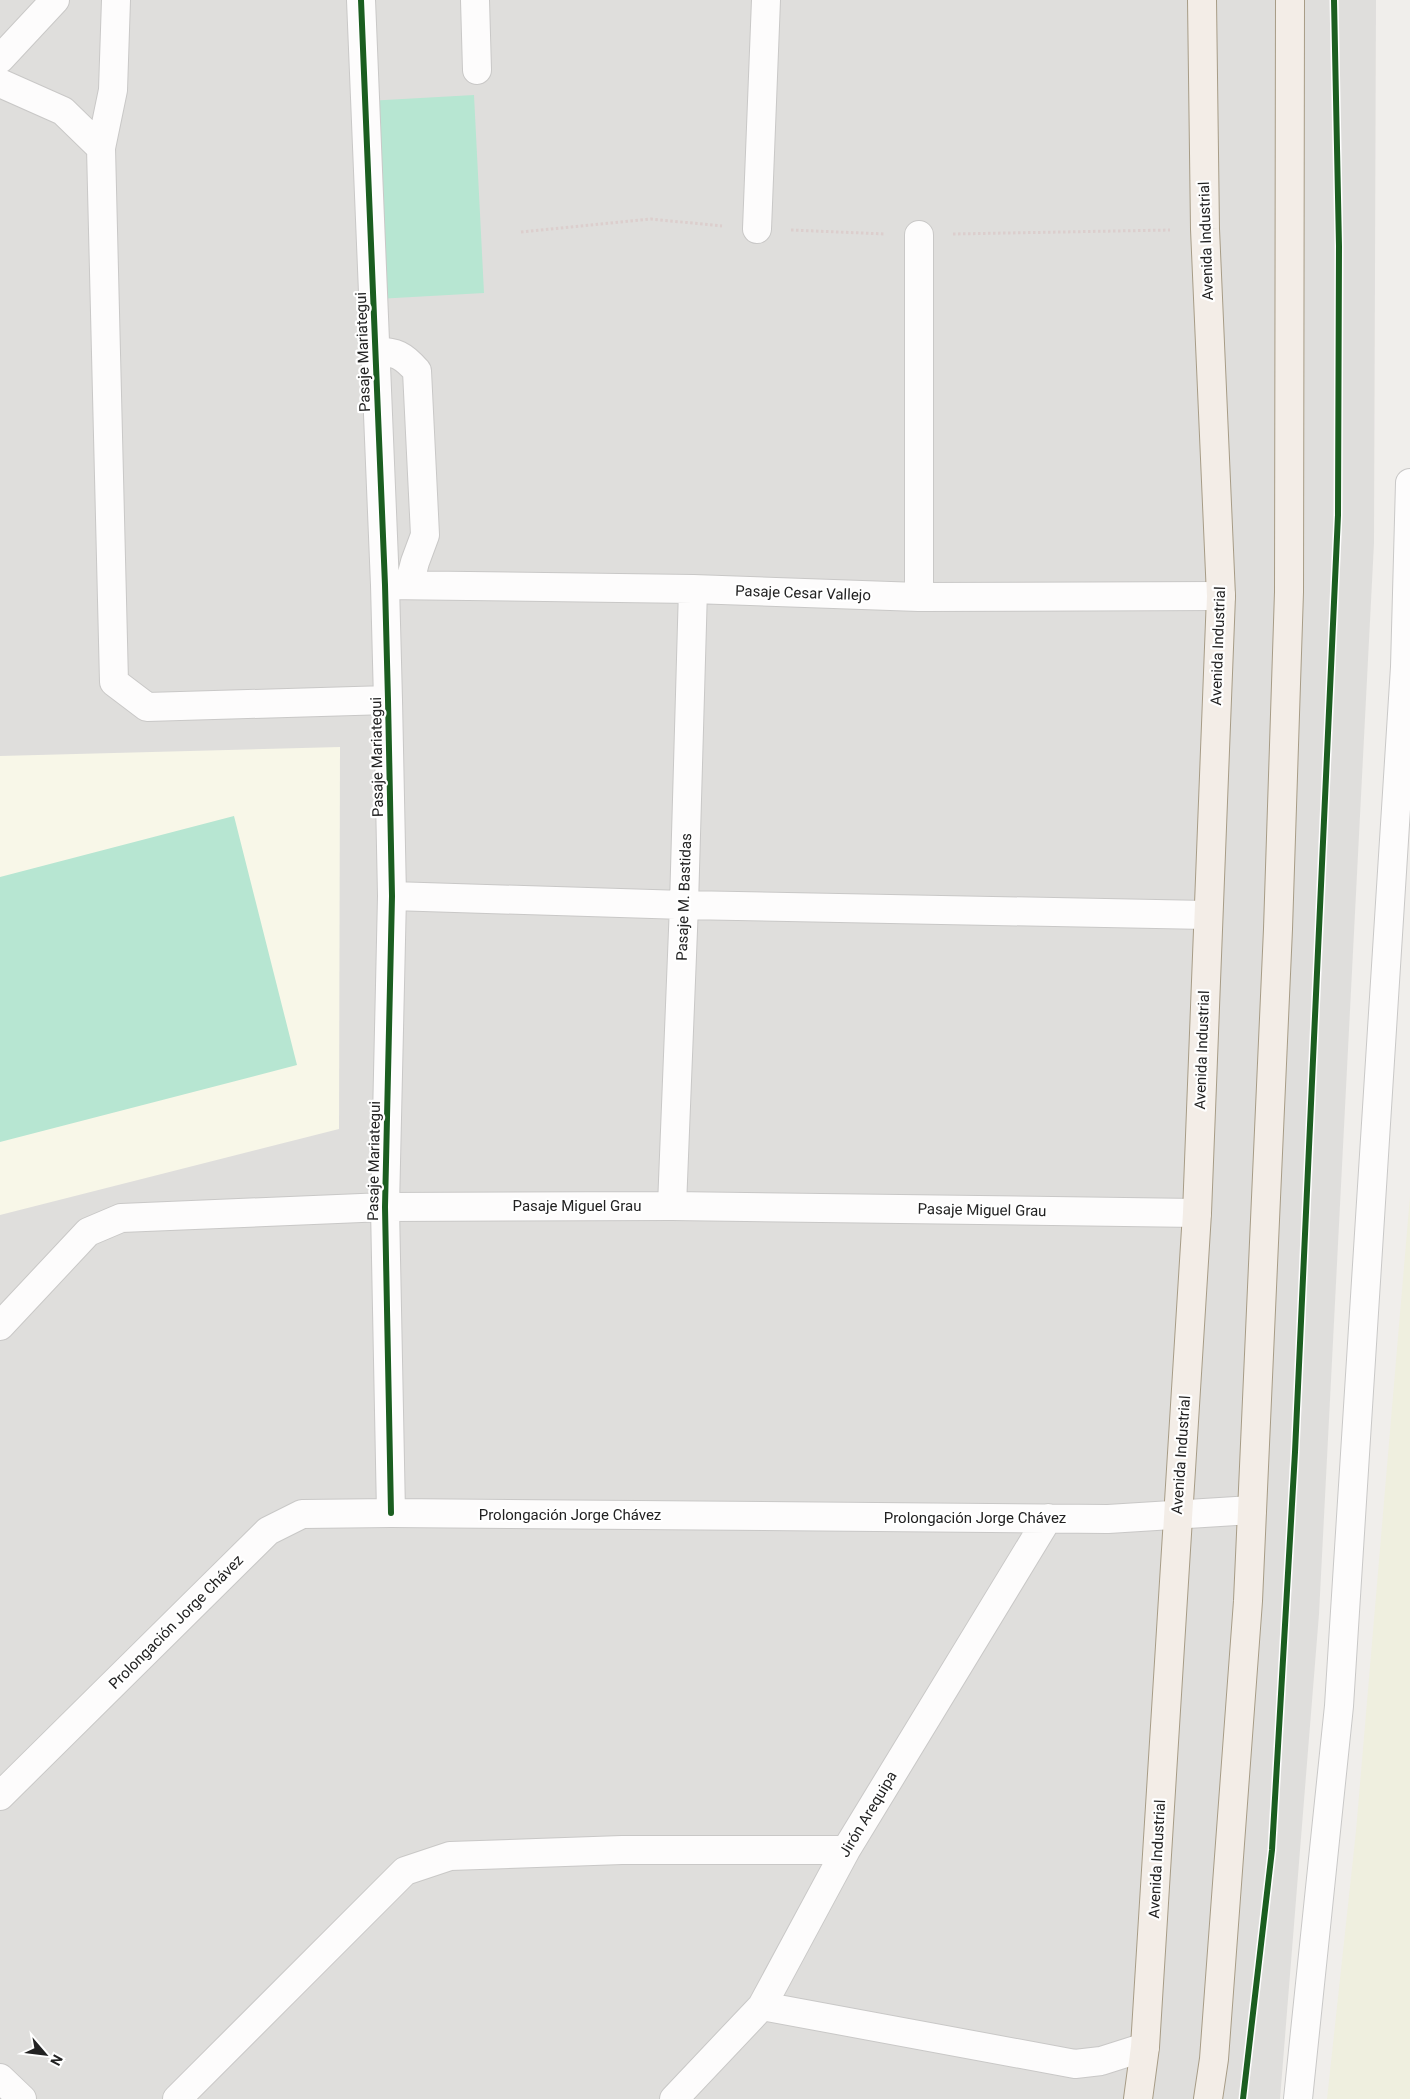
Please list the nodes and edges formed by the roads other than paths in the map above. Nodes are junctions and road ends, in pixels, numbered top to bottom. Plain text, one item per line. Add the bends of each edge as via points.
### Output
1 (55, 0) edge
2 (116, 0) edge
3 (361, 0) edge
4 (475, 0) edge
5 (766, 0) edge
6 (1202, 0) edge
7 (1290, 0) edge
8 (0, 59) edge
9 (476, 70) dead end
10 (0, 83) edge
11 (101, 148) junction
12 (757, 229) road end
13 (919, 235) road end
14 (376, 351) junction
15 (1410, 482) edge
16 (397, 585) junction
17 (693, 589) junction
18 (1221, 596) junction
19 (919, 597) junction
20 (388, 700) junction
21 (392, 896) junction
22 (684, 905) junction
23 (1207, 915) junction
24 (672, 1206) junction
25 (385, 1208) junction
26 (1197, 1214) junction
27 (0, 1326) edge
28 (1252, 1510) junction
29 (391, 1513) junction
30 (1178, 1514) junction
31 (1048, 1518) junction
32 (0, 1796) edge
33 (846, 1850) junction
34 (762, 2006) junction
35 (1145, 2047) junction
36 (0, 2078) edge
37 (22, 2099) edge
38 (177, 2099) edge
39 (674, 2099) edge
40 (1138, 2099) edge
41 (1208, 2099) edge
42 (1298, 2099) edge

1 - 8 street
2 - 11 street via 113,90
3 - 14 street, Pasaje Mariategui
4 - 9 street
5 - 12 street
6 - 18 main road, Avenida Industrial via 1205,229
7 - 28 main road via 1289,592
10 - 11 street via 63,112
11 - 20 street via 114,682 147,707
13 - 19 street
14 - 16 street, Pasaje Mariategui
14 - 16 street via 395,352 417,370 425,535 415,562
15 - 42 street via 1405,667 1339,1706
16 - 17 street, Pasaje Cesar Vallejo
16 - 20 street, Pasaje Mariategui
17 - 19 street, Pasaje Cesar Vallejo
17 - 22 street, Pasaje M. Bastidas
18 - 19 street, Pasaje Cesar Vallejo
18 - 23 main road, Avenida Industrial
20 - 21 street, Pasaje Mariategui
21 - 22 street
21 - 25 street, Pasaje Mariategui
22 - 23 street
22 - 24 street, Pasaje M. Bastidas
23 - 26 main road, Avenida Industrial
24 - 25 street, Pasaje Miguel Grau
24 - 26 street, Pasaje Miguel Grau
25 - 27 street, Pasaje Miguel Grau via 121,1218 88,1232
25 - 29 street, Pasaje Mariategui
26 - 30 main road, Avenida Industrial
28 - 30 street, Prolongación Jorge Chávez
28 - 41 main road via 1248,1601
29 - 31 street, Prolongación Jorge Chávez
29 - 32 street, Prolongación Jorge Chávez via 302,1514 268,1531
30 - 31 street, Prolongación Jorge Chávez via 1108,1519
30 - 35 main road, Avenida Industrial
31 - 33 street, Jirón Arequipa
33 - 34 street, Jirón Arequipa
33 - 38 street via 622,1850 450,1856 405,1871
34 - 35 street via 1075,2064 1101,2061
34 - 39 street, Jirón Arequipa
35 - 40 main road, Avenida Industrial
36 - 37 street

